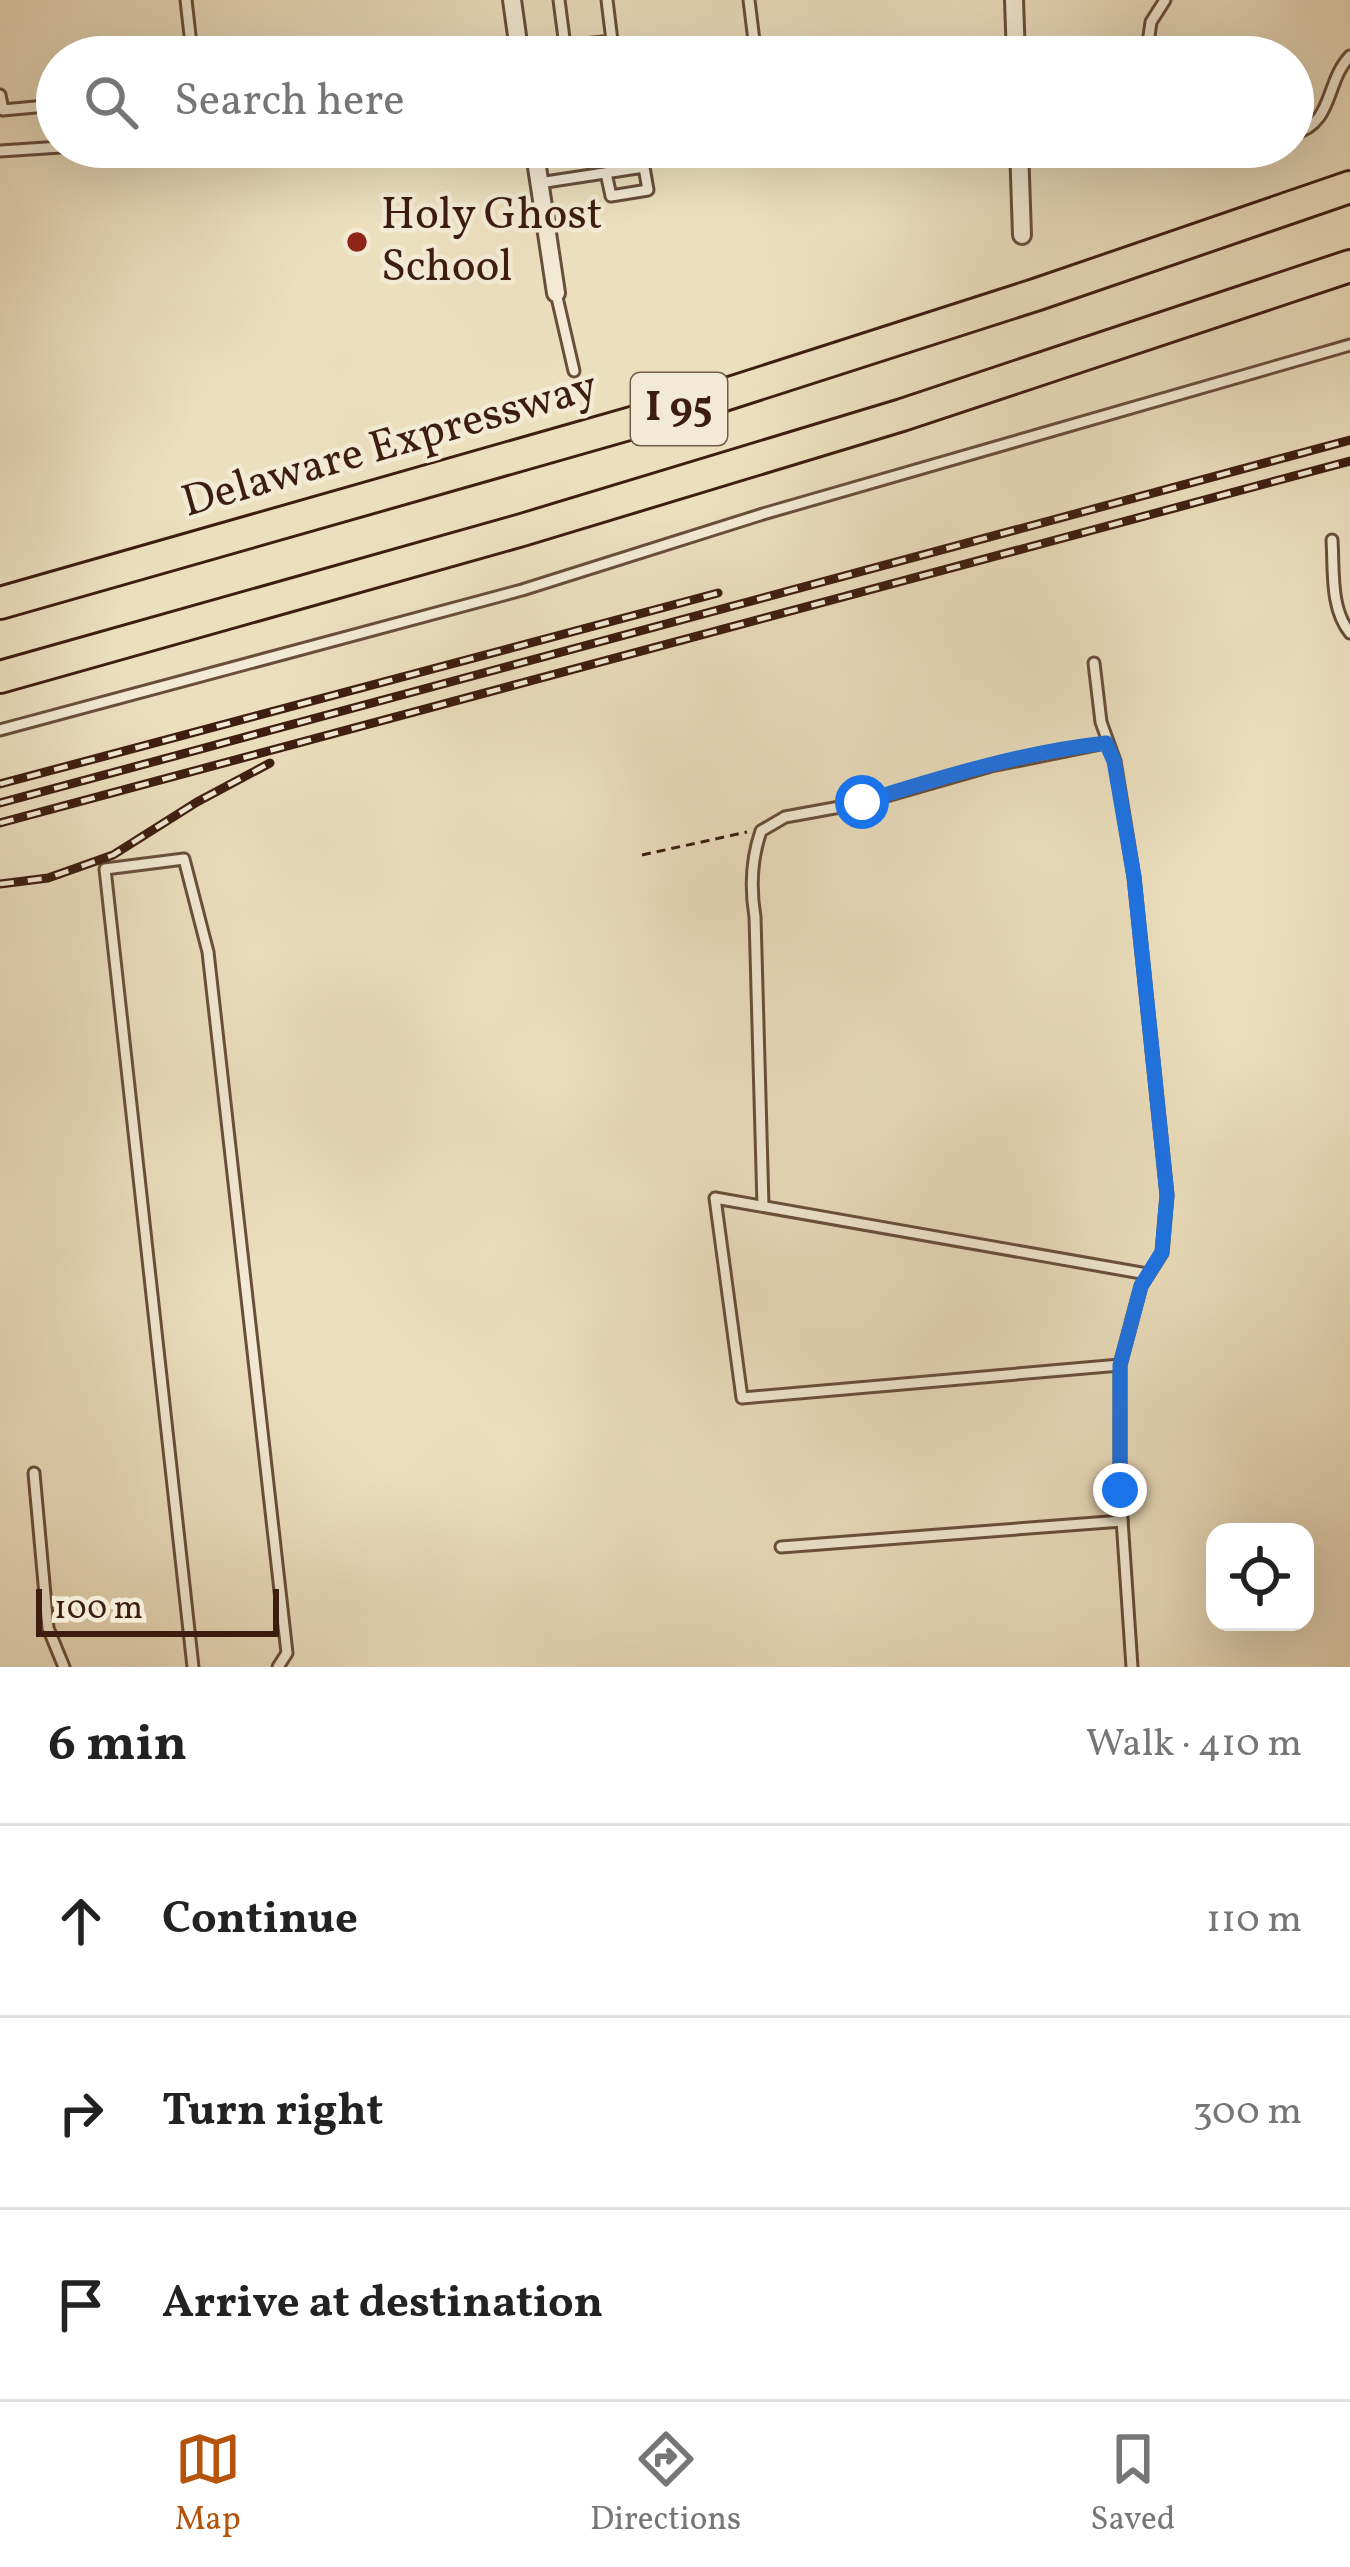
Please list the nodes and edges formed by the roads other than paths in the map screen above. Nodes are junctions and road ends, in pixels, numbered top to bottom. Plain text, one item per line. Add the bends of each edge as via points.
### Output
1 (186, 0) edge
2 (512, 0) edge
3 (560, 0) edge
4 (607, 0) edge
5 (749, 0) edge
6 (1015, 0) edge
7 (1165, 0) edge
8 (190, 36) edge
9 (517, 36) edge
10 (564, 36) edge
11 (611, 36) edge
12 (753, 36) edge
13 (1016, 36) edge
14 (1149, 36) edge
15 (1350, 56) edge
16 (0, 94) edge
17 (36, 107) edge
18 (1314, 125) edge
19 (36, 149) edge
20 (0, 151) edge
21 (537, 168) edge
22 (631, 168) edge
23 (644, 168) edge
24 (1020, 168) edge
25 (606, 172) junction
26 (539, 183) junction
27 (1350, 187) edge
28 (1022, 235) dead end
29 (1350, 266) edge
30 (1350, 285) edge
31 (556, 293) joint
32 (1226, 307) junction
33 (1350, 345) edge
34 (574, 371) dead end
35 (1332, 540) dead end
36 (0, 603) edge
37 (1350, 633) edge
38 (1094, 664) dead end
39 (0, 676) edge
40 (0, 730) edge
41 (1106, 743) junction
42 (763, 1206) junction
43 (1148, 1274) junction
44 (1120, 1365) junction
45 (34, 1473) dead end
46 (1122, 1521) junction
47 (781, 1547) dead end
48 (64, 1667) edge
49 (193, 1667) edge
50 (278, 1667) edge
51 (1132, 1667) edge

1 - 8 lane
2 - 9 street
3 - 10 lane
4 - 11 lane
5 - 12 lane
6 - 13 street
7 - 14 lane
15 - 18 lane
16 - 17 lane via 2,110
19 - 20 lane
21 - 26 street
22 - 25 lane
23 - 25 lane via 648,190 610,196
24 - 28 street
25 - 26 lane
26 - 31 street
27 - 36 highway, Delaware Expressway / I 95 via 674,410
29 - 32 highway, I 95
30 - 32 highway
31 - 34 lane
32 - 39 highway, I 95 via 790,449
33 - 40 lane via 522,590
35 - 37 lane via 1335,597
38 - 41 lane
41 - 42 lane via 785,817 761,831 751,892
41 - 43 lane via 1134,877 1167,1195 1162,1252
42 - 43 lane
42 - 44 lane via 715,1198 742,1398
43 - 44 lane
44 - 46 lane
45 - 48 lane via 48,1628
46 - 47 lane
46 - 51 lane
49 - 50 lane via 105,868 184,859 208,952 287,1654

